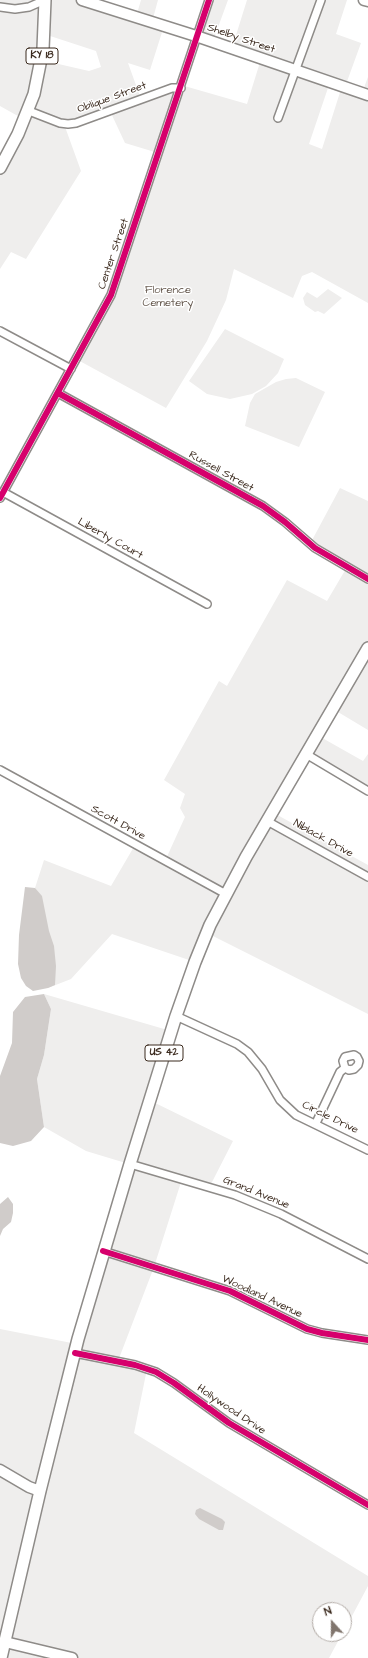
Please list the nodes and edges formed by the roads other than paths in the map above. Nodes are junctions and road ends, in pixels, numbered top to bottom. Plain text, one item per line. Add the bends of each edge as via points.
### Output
1 (45, 0) edge
2 (82, 0) edge
3 (209, 0) edge
4 (320, 0) edge
5 (364, 0) edge
6 (368, 2) edge
7 (0, 7) edge
8 (196, 36) junction
9 (294, 70) junction
10 (180, 88) junction
11 (368, 95) edge
12 (29, 111) junction
13 (278, 118) dead end
14 (0, 168) edge
15 (0, 331) edge
16 (71, 369) junction
17 (58, 393) junction
18 (2, 495) edge
19 (368, 579) edge
20 (207, 604) dead end
21 (368, 648) edge
22 (365, 660) edge
23 (306, 754) junction
24 (0, 770) edge
25 (368, 791) edge
26 (267, 821) junction
27 (368, 877) edge
28 (226, 894) junction
29 (176, 1016) junction
30 (345, 1068) dead end
31 (316, 1123) junction
32 (368, 1150) edge
33 (130, 1164) junction
34 (103, 1251) junction
35 (368, 1259) edge
36 (368, 1340) edge
37 (75, 1352) junction
38 (0, 1470) edge
39 (40, 1491) junction
40 (368, 1505) edge
41 (2, 1642) edge
42 (1, 1658) edge
43 (72, 1658) edge

1 - 7 street via 29,7
1 - 12 main road, KY 18 via 40,65
2 - 8 street, Shelby Street
3 - 8 street, Center Street
4 - 9 street
5 - 6 street
8 - 9 street, Shelby Street
8 - 10 street, Center Street
9 - 11 street, Shelby Street
9 - 13 street
10 - 12 street, Oblique Street via 172,88 72,123 60,123
10 - 16 street, Center Street via 111,295
12 - 14 main road, KY 18
15 - 16 street
16 - 17 street, Center Street
17 - 18 street, Center Street
17 - 19 street, Russell Street via 263,506 315,548
18 - 20 street, Liberty Court
21 - 22 main road, US 42
22 - 23 main road, US 42
23 - 25 street
23 - 26 main road, US 42
24 - 28 street, Scott Drive
26 - 27 street, Niblack Drive
26 - 28 main road, US 42
28 - 29 main road, US 42 via 195,962
29 - 31 street, Circle Drive via 237,1044 248,1052 285,1106 296,1115
29 - 33 main road, US 42
30 - 31 street via 340,1072
31 - 32 street, Circle Drive
33 - 34 main road, US 42
33 - 35 street, Grand Avenue via 235,1195 281,1214
34 - 36 street, Woodland Avenue via 230,1291 307,1329
34 - 37 main road, US 42
37 - 39 main road, US 42
37 - 40 street, Hollywood Drive via 135,1365 161,1375 229,1423
38 - 39 street
39 - 41 main road, US 42
41 - 42 main road, US 42
41 - 43 street

